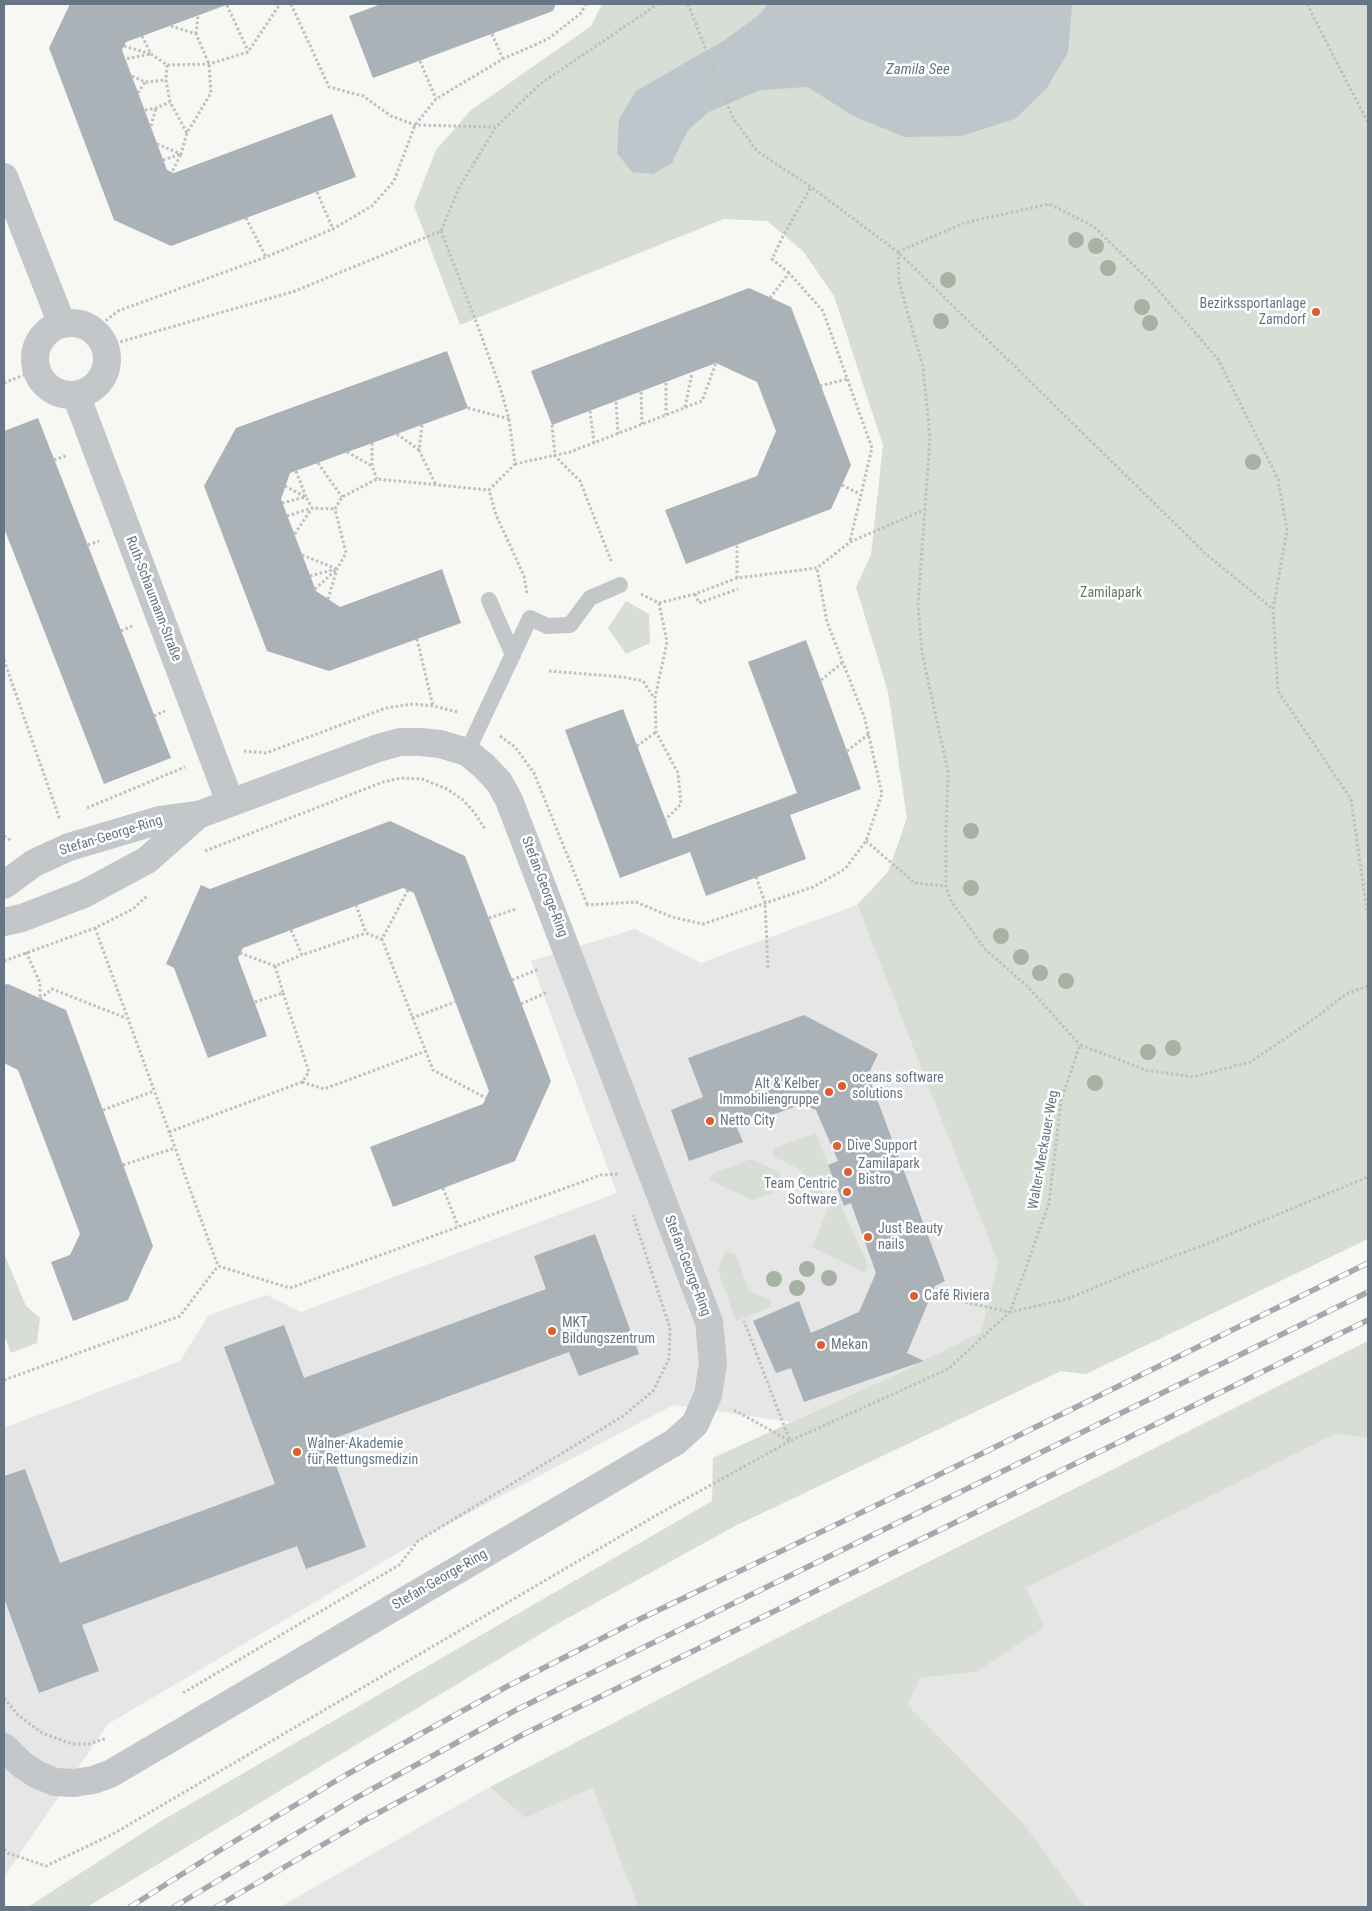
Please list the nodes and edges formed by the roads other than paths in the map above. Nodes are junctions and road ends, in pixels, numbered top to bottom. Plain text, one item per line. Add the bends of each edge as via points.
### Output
1 (4, 177) edge
2 (62, 324) junction
3 (76, 395) junction
4 (620, 585) road end
5 (489, 600) dead end
6 (513, 655) junction
7 (467, 752) junction
8 (230, 802) junction
9 (198, 815) junction
10 (4, 885) edge
11 (4, 922) edge
12 (4, 1747) edge

1 - 2 street
2 - 3 street via 43,335 35,355 36,370 44,384 61,394
2 - 3 street via 77,323 100,338 107,368 94,387
3 - 8 street, Ruth-Schaumann-Straße
4 - 6 lane via 590,598 570,625 548,626 530,618
5 - 6 lane
6 - 7 lane
7 - 8 street, Stefan-George-Ring via 440,744 400,742
7 - 12 street, Stefan-George-Ring via 494,777 509,800 709,1322 712,1363 708,1395 695,1424 676,1442 110,1774 74,1783 54,1782 21,1764
8 - 9 street, Stefan-George-Ring
9 - 10 street, Stefan-George-Ring via 160,820 69,847 34,863
9 - 11 street, Stefan-George-Ring via 147,860 84,894

